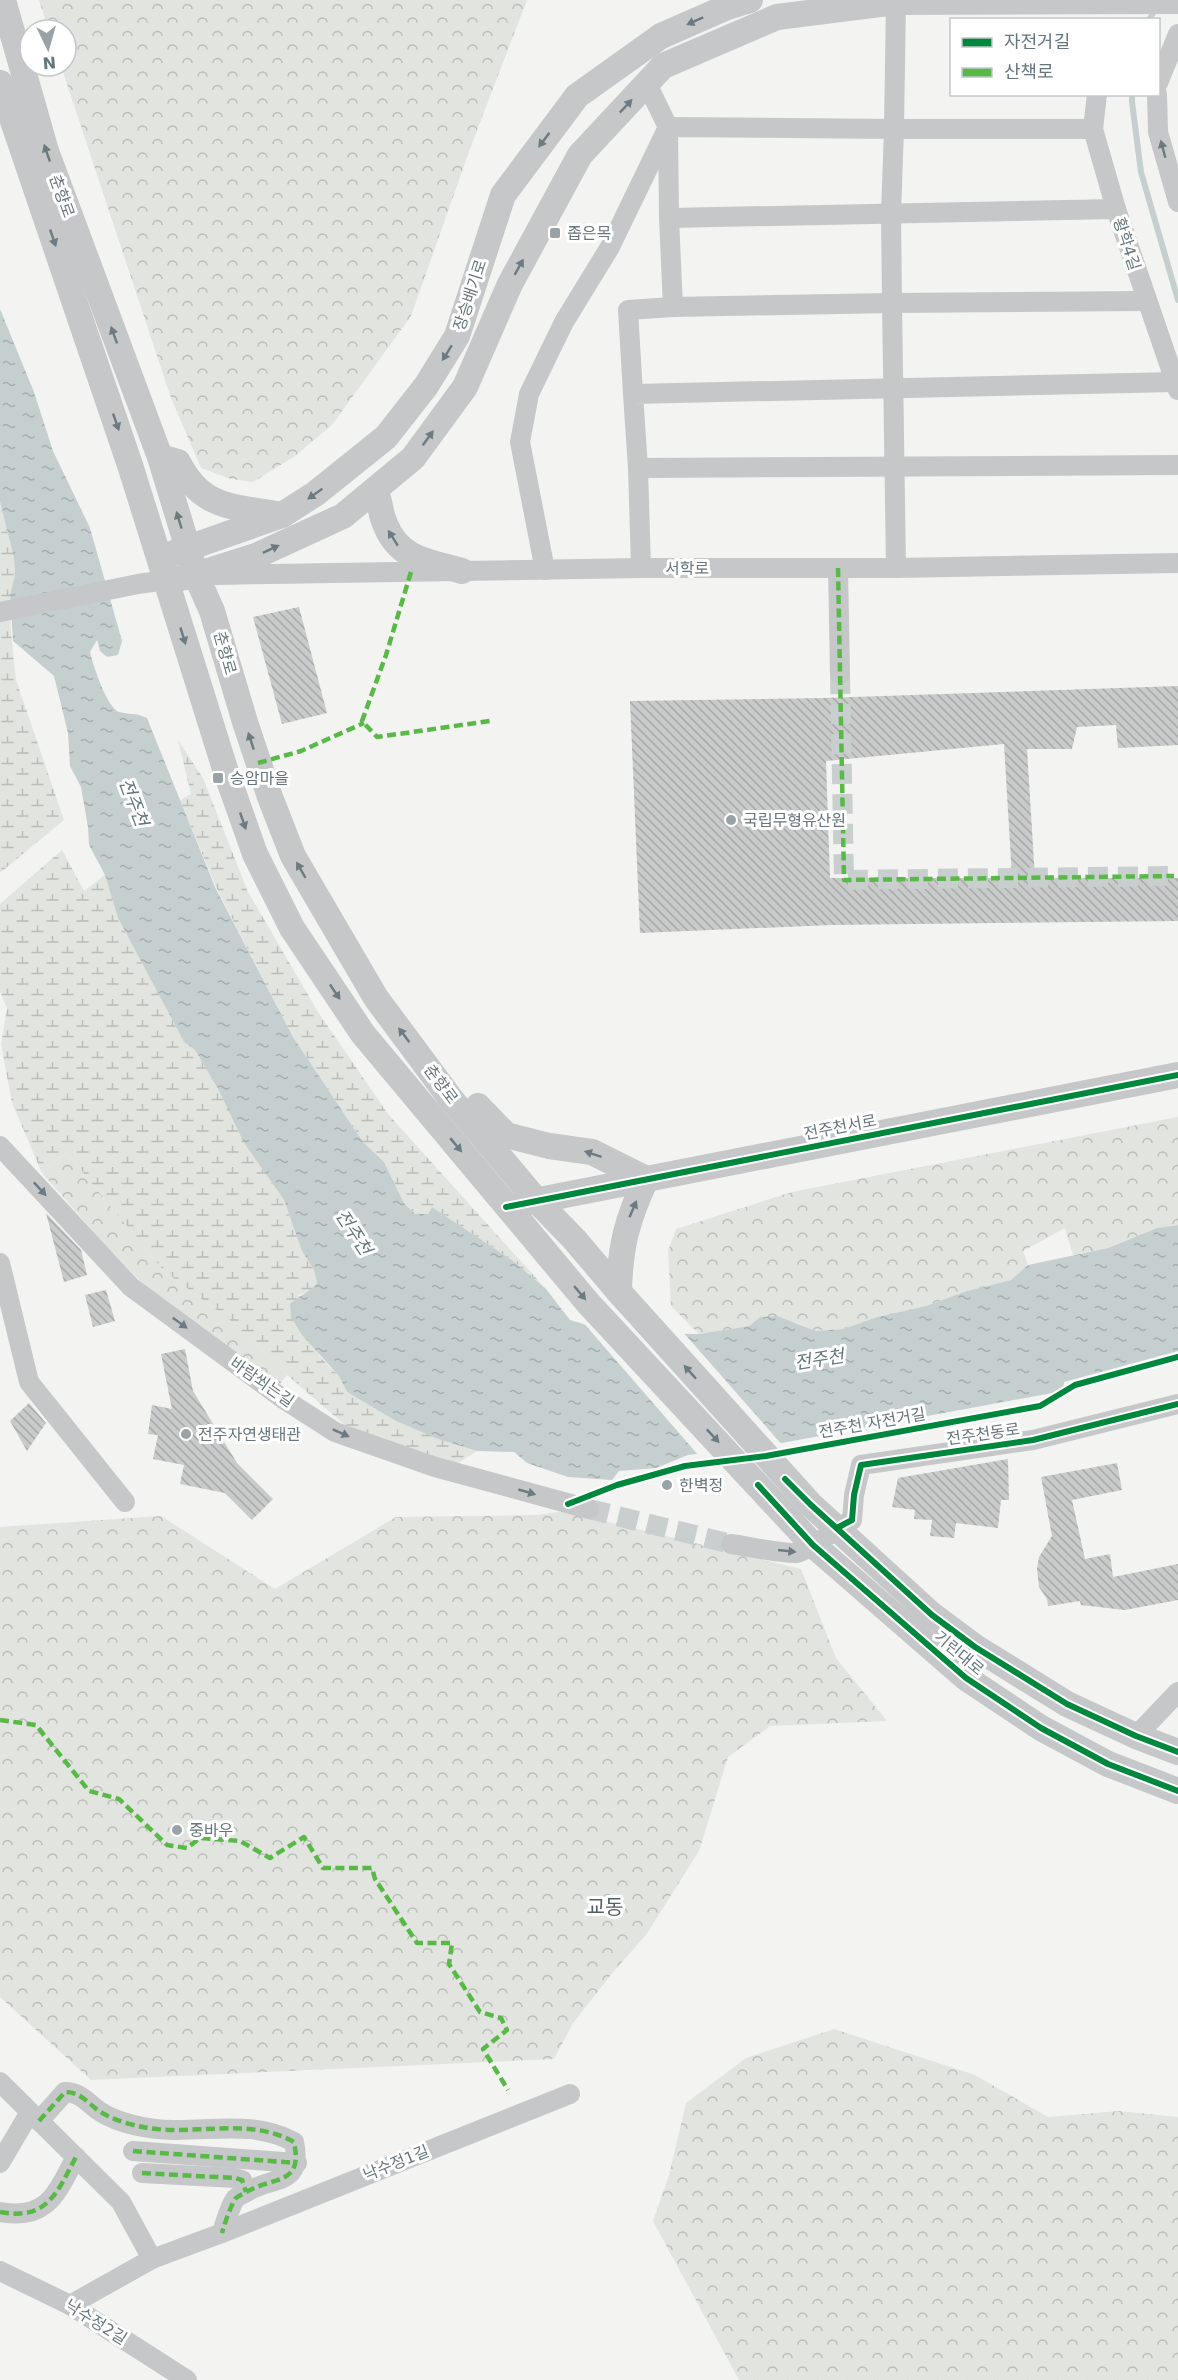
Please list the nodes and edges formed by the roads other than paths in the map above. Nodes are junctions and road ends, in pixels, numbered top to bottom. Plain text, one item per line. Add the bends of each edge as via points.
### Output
1 (3, 0) edge
2 (748, 0) edge
3 (1118, 0) edge
4 (896, 1) edge
5 (1178, 1) edge
6 (1108, 18) edge
7 (1178, 34) edge
8 (1160, 78) edge
9 (0, 83) edge
10 (647, 84) junction
11 (1097, 96) edge
12 (1157, 96) edge
13 (668, 127) junction
14 (894, 129) junction
15 (1093, 129) junction
16 (1178, 202) edge
17 (1116, 209) junction
18 (891, 213) junction
19 (669, 218) junction
20 (1146, 301) junction
21 (892, 303) junction
22 (673, 307) junction
23 (1172, 339) edge
24 (1177, 386) edge
25 (895, 388) junction
26 (633, 394) junction
27 (160, 457) junction
28 (895, 465) junction
29 (1178, 465) edge
30 (638, 468) junction
31 (375, 490) junction
32 (282, 515) junction
33 (188, 549) junction
34 (1178, 563) edge
35 (641, 568) junction
36 (838, 568) junction
37 (896, 568) junction
38 (162, 569) junction
39 (545, 570) junction
40 (462, 572) junction
41 (196, 575) junction
42 (0, 612) edge
43 (840, 674) tunnel mouth
44 (1178, 1075) edge
45 (452, 1099) junction
46 (0, 1146) edge
47 (646, 1179) junction
48 (536, 1200) junction
49 (507, 1207) junction
50 (0, 1263) edge
51 (619, 1292) junction
52 (1178, 1404) edge
53 (758, 1485) joint
54 (125, 1502) dead end
55 (589, 1509) tunnel mouth
56 (837, 1528) junction
57 (731, 1544) tunnel mouth
58 (813, 1545) junction
59 (1178, 1692) edge
60 (1136, 1736) junction
61 (1178, 1752) edge
62 (1178, 1791) edge
63 (0, 2082) edge
64 (570, 2094) dead end
65 (35, 2116) junction
66 (133, 2151) dead end
67 (76, 2157) junction
68 (0, 2163) edge
69 (297, 2163) junction
70 (142, 2174) dead end
71 (246, 2192) junction
72 (0, 2212) edge
73 (222, 2233) junction
74 (152, 2259) junction
75 (0, 2271) edge
76 (70, 2305) junction
77 (187, 2380) edge

27 -> 1 street, 춘향로 via 46,151
2 -> 32 street, 장승배기로 via 661,36 577,96 503,195 457,336 426,386 386,437
3 - 4 street
3 - 5 street
3 - 6 street
4 - 10 street via 777,17 663,66
4 - 14 street
7 - 8 street
9 -> 38 street, 춘향로
10 - 13 street
31 -> 10 street via 413,458 465,387 510,284 580,155
11 - 15 street, 황학4길
16 -> 12 street via 1158,132
13 - 14 street
13 - 19 street
13 - 39 street via 610,247 564,322 529,394 520,442
14 - 15 street
14 - 18 street
15 - 17 street, 황학4길
17 - 18 street
17 - 20 street, 황학4길
18 - 19 street
18 - 21 street
19 - 22 street
20 - 21 street
20 - 23 street, 황학4길
21 - 22 street
21 - 25 street
22 - 26 street via 628,310
23 - 24 street, 황학4길
24 - 25 street
25 - 26 street
25 - 28 street
26 - 30 street
27 - 32 street via 178,462 187,481 212,500
33 -> 27 street, 춘향로
28 - 29 street
28 - 30 street
28 - 37 street
30 - 35 street
40 -> 31 street via 415,557 395,544
41 -> 31 street via 256,556 343,516
32 - 33 street, 장승배기로
33 - 38 street, 장승배기로
33 - 41 street, 춘향로
34 - 37 street, 서학로
35 - 36 street, 서학로
35 - 39 street, 서학로
36 - 37 street, 서학로
36 - 43 street
38 - 41 street
38 - 42 street via 138,584
38 -> 49 street, 춘향로 via 255,854 292,928 363,1034
39 - 40 street, 서학로
40 - 41 street, 서학로
45 -> 41 street, 춘향로 via 376,998 293,856 245,722 213,611
44 - 47 street, 전주천서로
47 -> 45 street via 592,1152 506,1135 466,1094
45 - 48 street, 춘향로
46 -> 55 street, 바람쐬는길 via 131,1287 335,1432 435,1467
47 - 48 street, 전주천서로
51 -> 47 street via 629,1216
48 - 49 street, 전주천서로
48 - 51 street, 춘향로
49 -> 53 street, 춘향로 via 588,1303
50 - 54 street via 29,1382
56 -> 51 street, 기린대로 via 785,1479
52 - 56 street, 전주천동로 via 1033,1440 861,1465 852,1520
53 - 58 street, 기린대로
56 - 58 street
56 - 60 street, 기린대로 via 932,1615 975,1647 1067,1704
57 -> 58 street via 796,1553
58 - 62 street, 기린대로 via 966,1678 1041,1728 1108,1764
59 - 60 street
60 - 61 street, 기린대로
63 - 65 street
64 - 73 street, 낙수정1길
65 - 67 street
65 - 68 street
65 - 69 street via 65,2092 75,2092 106,2115 143,2127 232,2128 283,2136 294,2142
66 - 69 street
67 - 72 street via 47,2205 24,2213
67 - 74 street via 121,2202
69 - 71 street via 288,2175
70 - 71 street via 235,2178 242,2180
71 - 73 street via 236,2198
73 - 74 street, 낙수정1길
74 - 76 street, 낙수정1길
75 - 76 street, 낙수정2길
76 - 77 street, 낙수정2길

